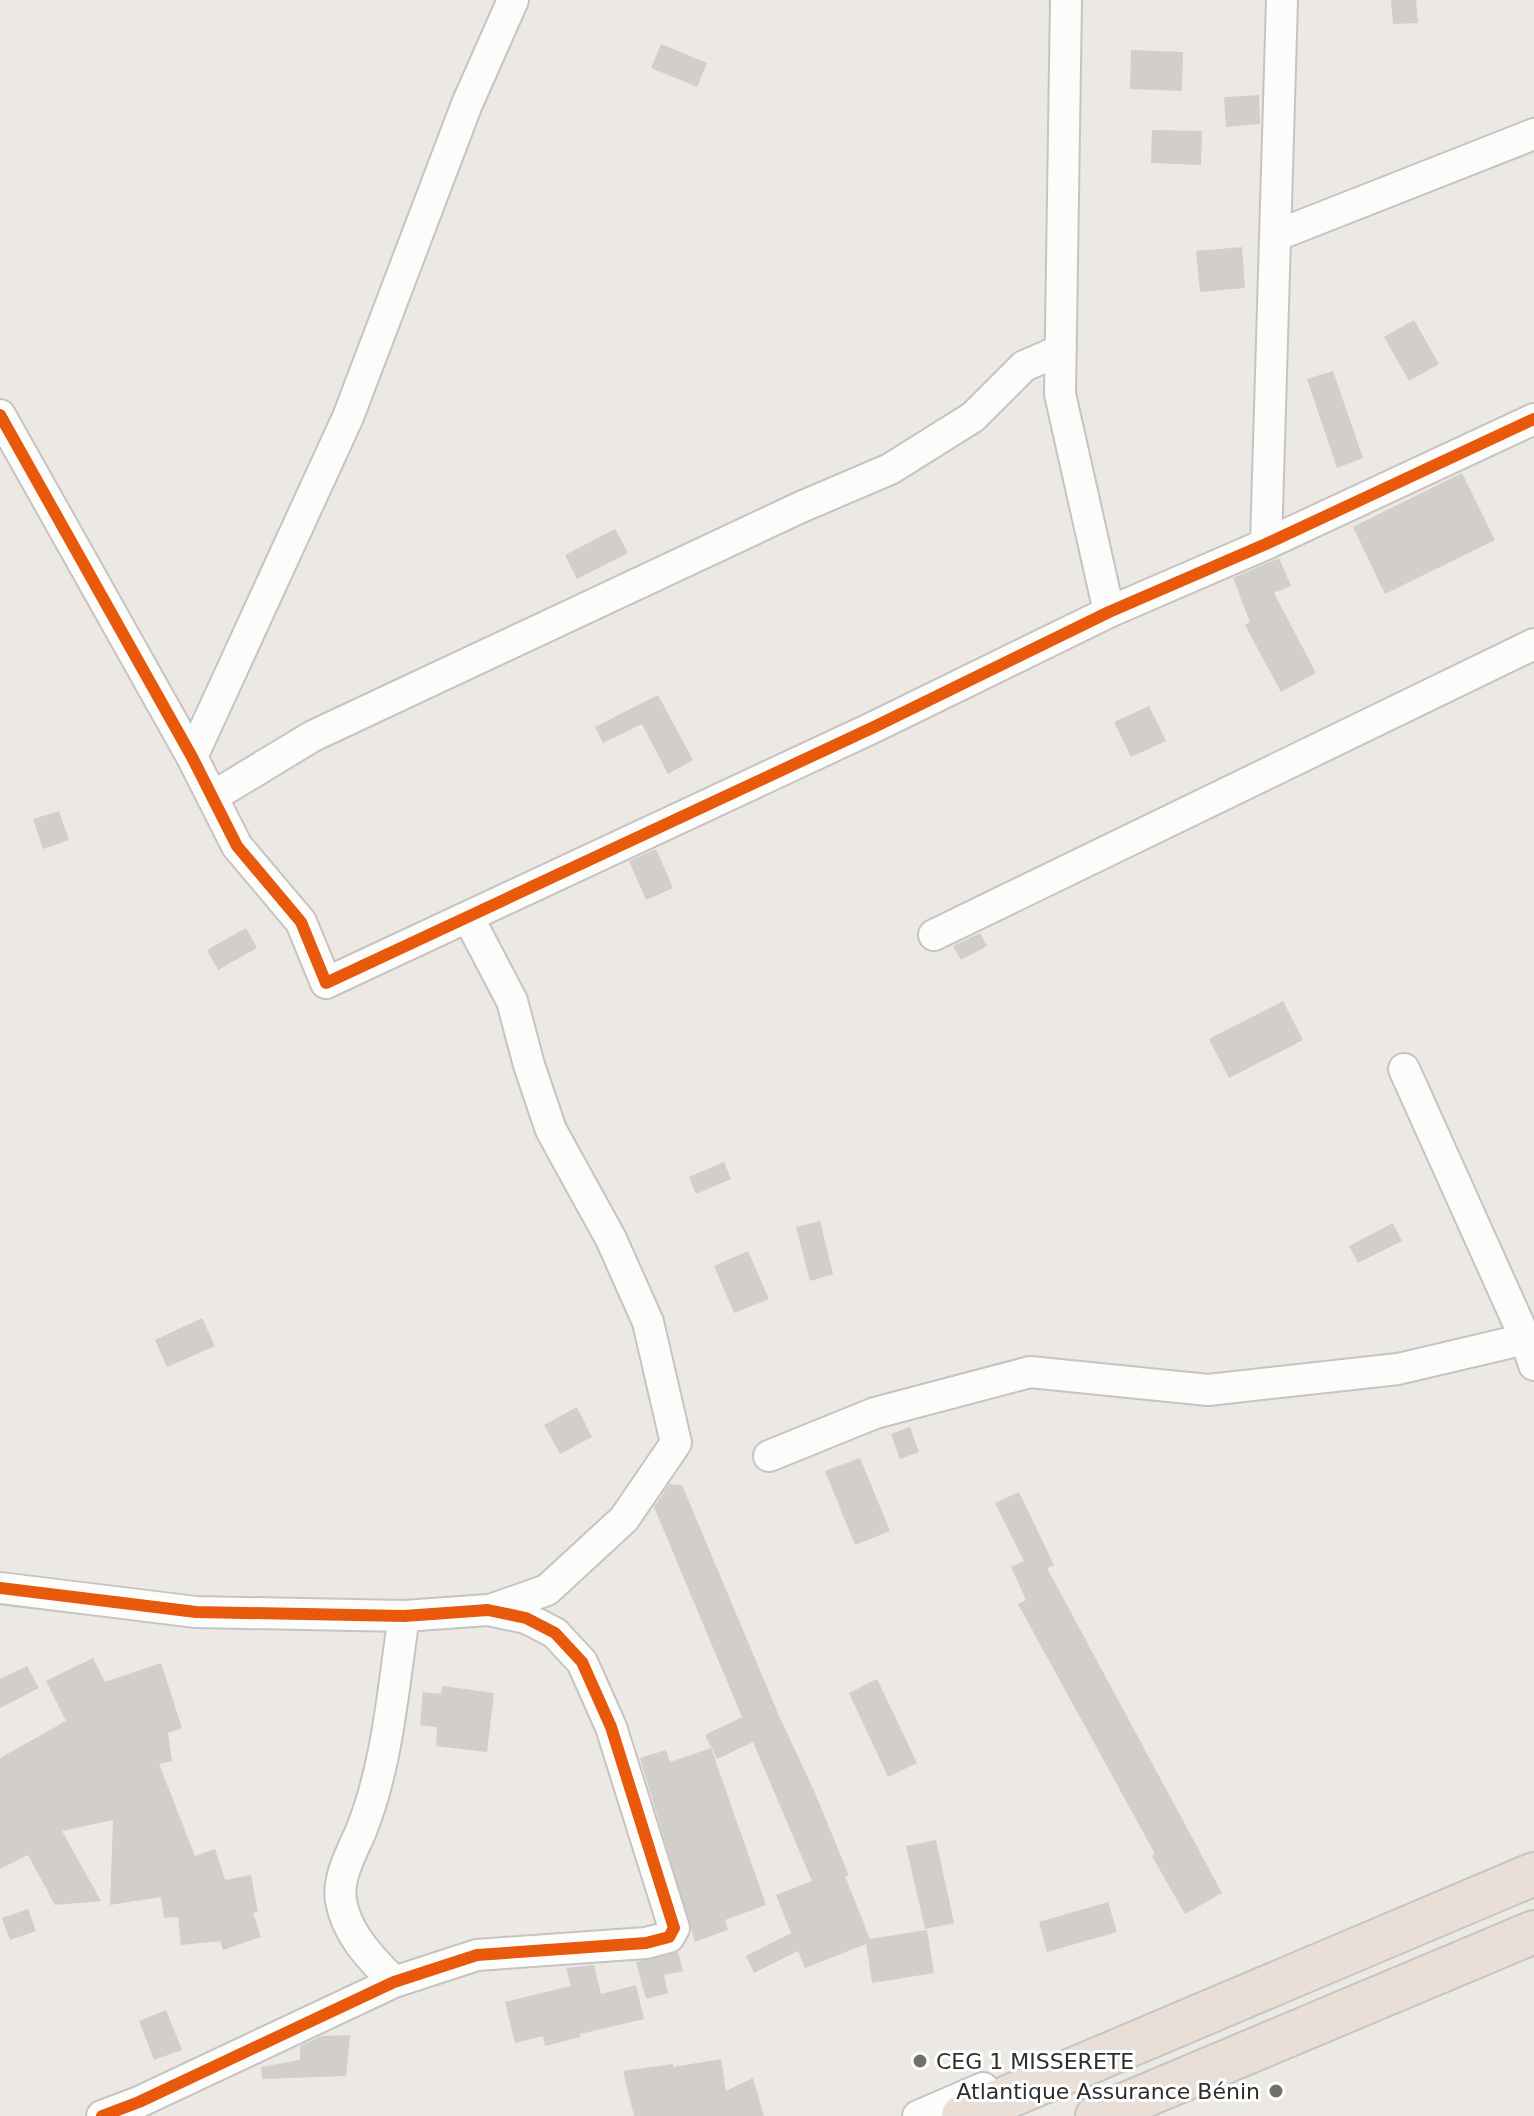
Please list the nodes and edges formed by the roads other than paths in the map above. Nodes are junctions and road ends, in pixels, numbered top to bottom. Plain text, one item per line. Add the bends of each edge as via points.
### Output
1 (513, 0) edge
2 (1066, 0) edge
3 (1282, 0) edge
4 (1534, 134) edge
5 (1275, 236) junction
6 (1061, 350) junction
7 (0, 415) edge
8 (1534, 419) edge
9 (1266, 544) junction
10 (1109, 612) junction
11 (1534, 644) edge
12 (192, 757) junction
13 (212, 797) junction
14 (468, 917) junction
15 (934, 935) dead end
16 (1404, 1069) dead end
17 (1531, 1347) edge
18 (769, 1456) dead end
19 (0, 1588) edge
20 (488, 1610) junction
21 (404, 1616) junction
22 (1534, 1856) edge
23 (1534, 1874) edge
24 (1534, 1932) edge
25 (394, 1982) junction
26 (102, 2116) edge
27 (918, 2116) edge
28 (963, 2116) edge
29 (1097, 2116) edge

1 - 12 street via 467,104 348,417
2 - 6 street
3 - 5 street
4 - 5 street
5 - 9 street
6 - 10 street via 1060,394
6 - 13 street via 1024,366 973,417 890,469 313,736
7 - 12 street
8 - 9 street
9 - 10 street
10 - 14 street
11 - 15 street
12 - 13 street
13 - 14 street via 237,846 301,922 326,983
14 - 20 street via 512,1001 551,1130 611,1239 648,1322 676,1443 624,1519 547,1590
16 - 17 street
17 - 18 street via 1398,1369 1208,1390 1030,1372 875,1413
19 - 21 street via 196,1612
20 - 21 street
20 - 25 street via 526,1618 555,1633 582,1662 611,1727 674,1928 669,1937 646,1943 477,1955
21 - 25 street via 375,1794 344,1873 340,1898 364,1952
22 - 27 street
23 - 28 highway
24 - 29 highway
25 - 26 street

